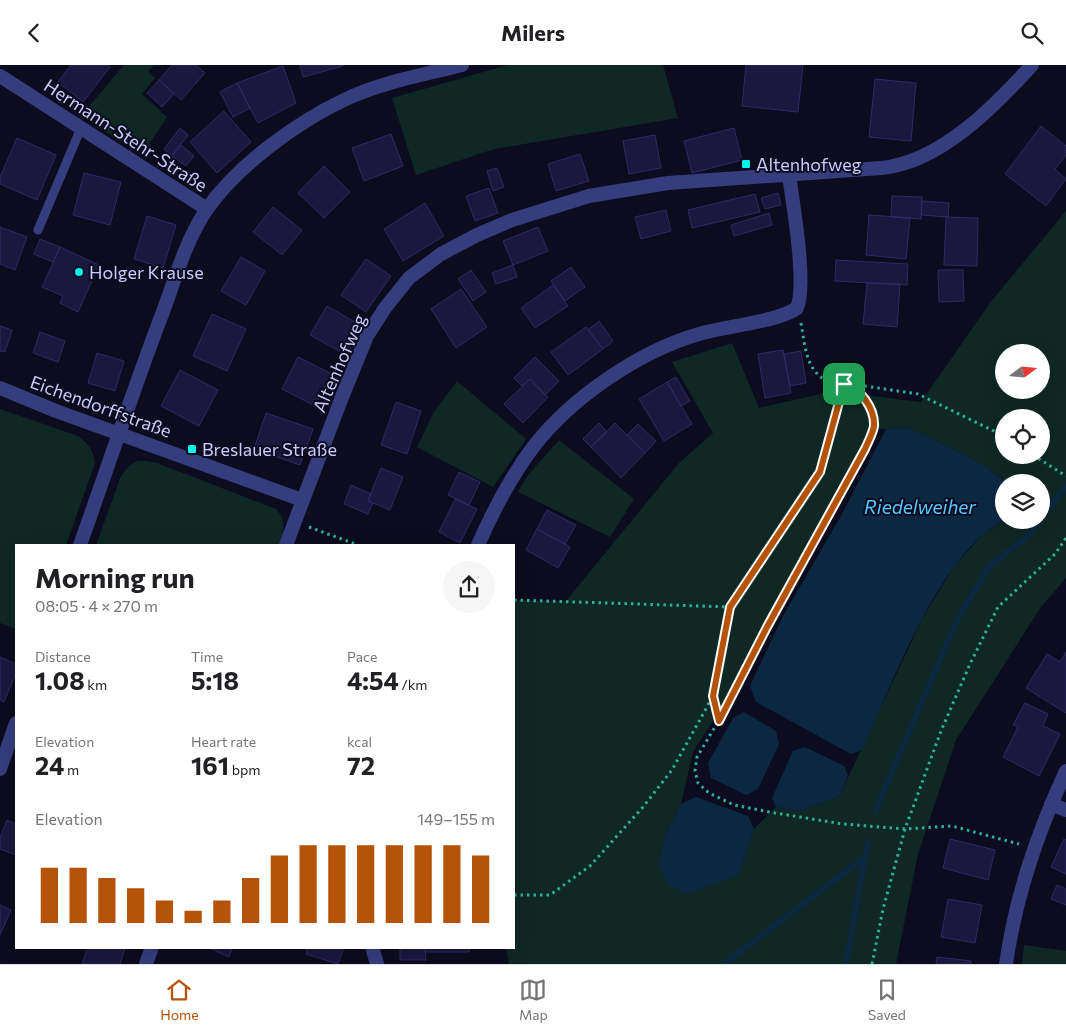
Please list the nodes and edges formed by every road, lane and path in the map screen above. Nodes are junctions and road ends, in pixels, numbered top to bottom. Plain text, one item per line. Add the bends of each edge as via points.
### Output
1 (462, 65) edge
2 (1032, 65) edge
3 (0, 76) edge
4 (81, 129) junction
5 (789, 175) junction
6 (207, 209) junction
7 (38, 230) dead end
8 (797, 307) junction
9 (844, 384) junction
10 (852, 385) junction
11 (0, 388) edge
12 (995, 432) edge
13 (119, 434) junction
14 (1047, 464) edge
15 (1066, 476) edge
16 (302, 500) junction
17 (294, 522) junction
18 (1066, 538) edge
19 (80, 544) edge
20 (286, 544) edge
21 (355, 544) edge
22 (478, 544) edge
23 (515, 599) edge
24 (730, 607) junction
25 (713, 696) junction
26 (719, 721) junction
27 (15, 726) edge
28 (0, 769) edge
29 (1066, 771) edge
30 (1051, 804) junction
31 (1066, 811) edge
32 (905, 829) junction
33 (1033, 849) junction
34 (515, 895) edge
35 (151, 949) edge
36 (372, 949) edge
37 (146, 964) edge
38 (376, 964) edge
39 (872, 964) edge
40 (1006, 964) edge

1 - 6 street via 380,87 326,110 272,144
2 - 5 street, Altenhofweg via 951,140 908,163
3 - 4 street, Hermann-Stehr-Straße
4 - 6 street, Hermann-Stehr-Straße
4 - 7 lane
5 - 8 street via 801,281
5 - 16 street, Altenhofweg via 668,183 589,196 512,220 441,254 409,278 367,337
6 - 13 street via 177,275
8 - 9 path via 809,364 825,380
8 - 22 street via 783,315 725,327 674,343 617,373 578,402 551,427 521,464
9 - 10 path
9 - 24 path via 820,472
10 - 12 path via 918,394
10 - 26 path via 872,414 874,426 865,449
11 - 13 street, Eichendorffstraße
13 - 16 street, Eichendorffstraße
13 - 19 street
14 - 15 path
16 - 17 street, Altenhofweg
17 - 20 street, Altenhofweg
17 - 21 path
18 - 32 path via 1055,554 1006,597 991,619 941,731
23 - 24 path
24 - 25 path
25 - 26 path
25 - 34 path via 672,770 590,866 550,895
26 - 32 path via 697,757 695,771 698,783 710,793 734,805 775,813 843,824
27 - 28 street
29 - 30 street
30 - 31 street
30 - 33 street
32 - 33 path via 952,826
32 - 39 path via 882,909
33 - 40 street via 1012,922
35 - 37 street
36 - 38 street

